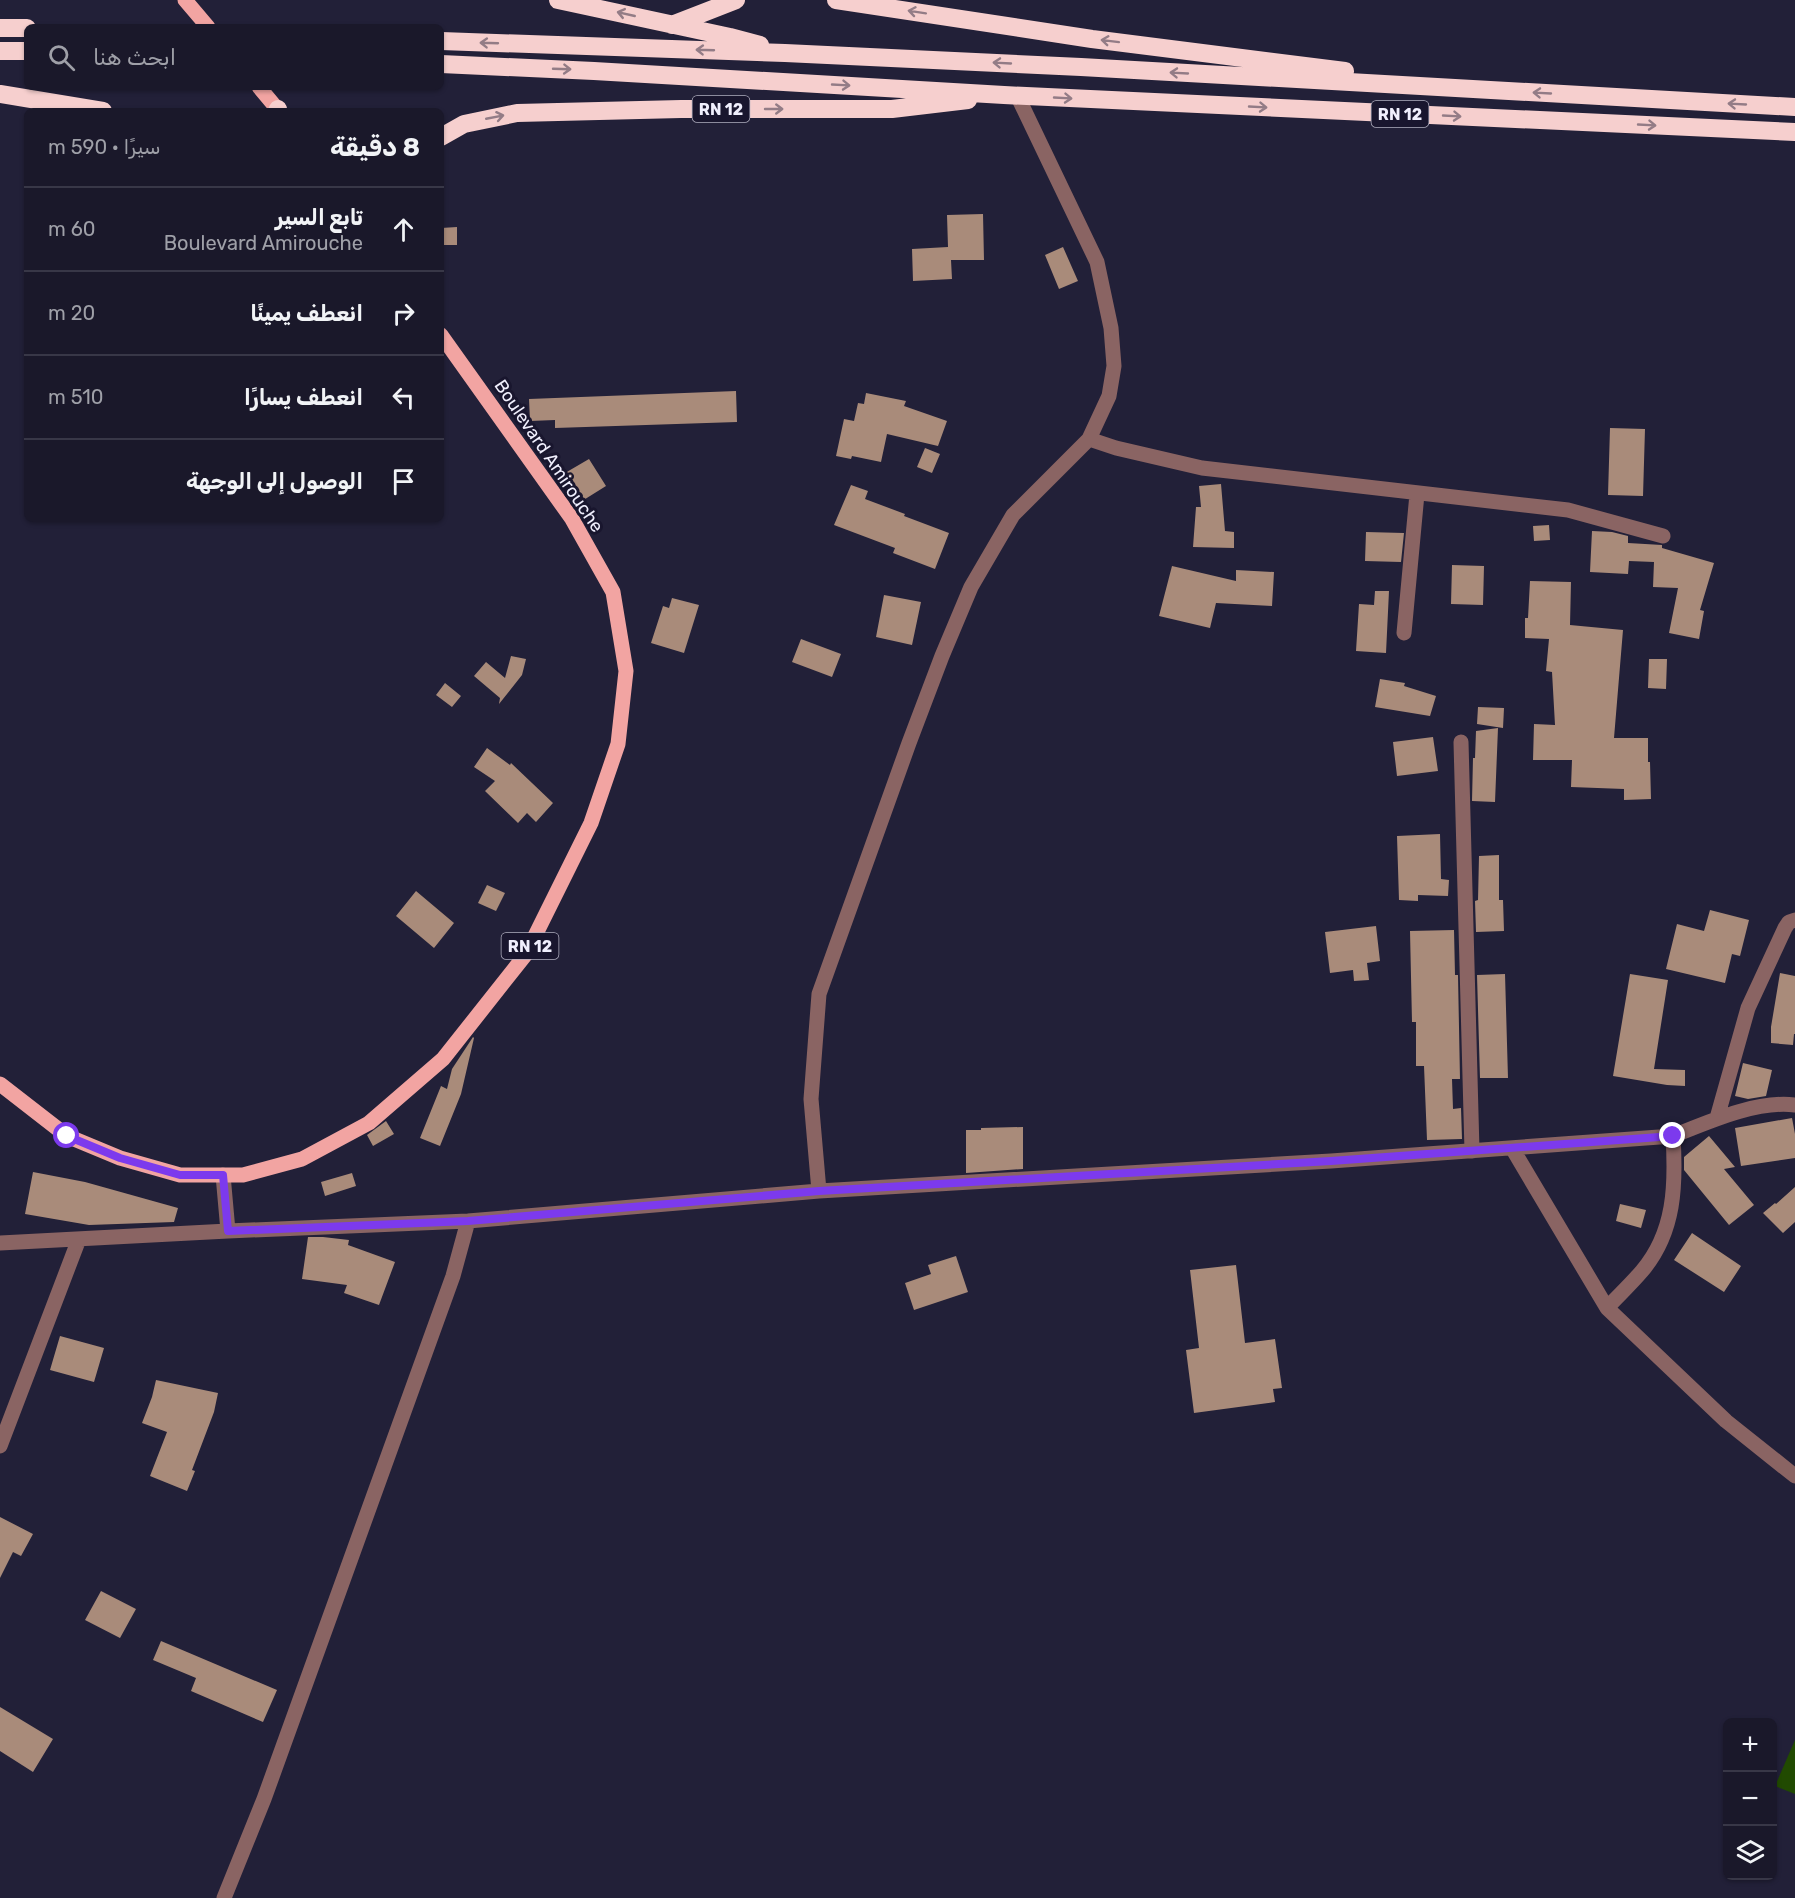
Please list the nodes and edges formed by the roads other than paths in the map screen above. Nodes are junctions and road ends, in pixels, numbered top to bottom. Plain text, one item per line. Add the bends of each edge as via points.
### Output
1 (185, 0) edge
2 (558, 0) edge
3 (736, 0) edge
4 (836, 0) edge
5 (205, 24) edge
6 (672, 25) junction
7 (0, 28) edge
8 (24, 28) edge
9 (444, 41) edge
10 (0, 51) edge
11 (24, 51) edge
12 (785, 53) junction
13 (444, 64) edge
14 (261, 90) edge
15 (1502, 91) junction
16 (0, 94) edge
17 (1011, 95) junction
18 (1795, 107) edge
19 (85, 108) edge
20 (276, 108) edge
21 (464, 123) junction
22 (444, 127) edge
23 (1795, 132) edge
24 (444, 135) edge
25 (444, 338) edge
26 (1089, 439) junction
27 (1418, 494) junction
28 (1663, 536) dead end
29 (1404, 633) dead end
30 (1461, 742) dead end
31 (1795, 920) edge
32 (0, 1084) edge
33 (1795, 1105) edge
34 (1717, 1118) junction
35 (1673, 1136) junction
36 (1512, 1148) junction
37 (1472, 1151) junction
38 (223, 1175) junction
39 (819, 1191) junction
40 (468, 1221) junction
41 (228, 1231) junction
42 (79, 1239) junction
43 (0, 1243) edge
44 (1607, 1308) junction
45 (0, 1446) edge
46 (1795, 1476) edge
47 (224, 1898) edge

1 - 5 main road
6 -> 2 highway, RN 12
3 - 6 highway
15 -> 4 highway via 1092,39
6 - 12 highway, RN 12 via 730,36
7 - 8 highway
12 -> 9 highway
10 - 11 highway
15 -> 12 highway, RN 12
13 -> 17 highway
14 - 20 main road
18 -> 15 highway, RN 12
16 - 19 highway
21 -> 17 highway, RN 12 via 547,111 891,109
17 -> 23 highway, RN 12
17 - 26 street via 1097,262 1111,328 1113,366 1109,396
21 - 22 highway
21 - 24 highway, RN 12
25 - 38 main road, Boulevard Amirouche / RN 12 via 572,519 613,592 627,671 618,744 591,823 526,954 443,1059 369,1123 302,1159 243,1175
26 - 27 street via 1202,468
26 - 39 street via 1013,515 971,587 836,944 819,994 811,1100
27 - 28 street via 1568,510
27 - 29 street
30 - 37 street
31 - 34 street via 1785,928 1748,1008
32 - 38 main road, Boulevard Amirouche / RN 12 via 67,1136 120,1158 180,1175
33 - 34 street via 1757,1107
34 - 35 street
35 - 36 street
35 - 44 street via 1675,1186 1665,1234 1643,1270
36 - 37 street
36 - 44 street
37 - 39 street
38 - 41 street
39 - 40 street
40 - 41 street
40 - 47 street via 453,1276
41 - 42 street
42 - 43 street
42 - 45 street
44 - 46 street via 1726,1421

